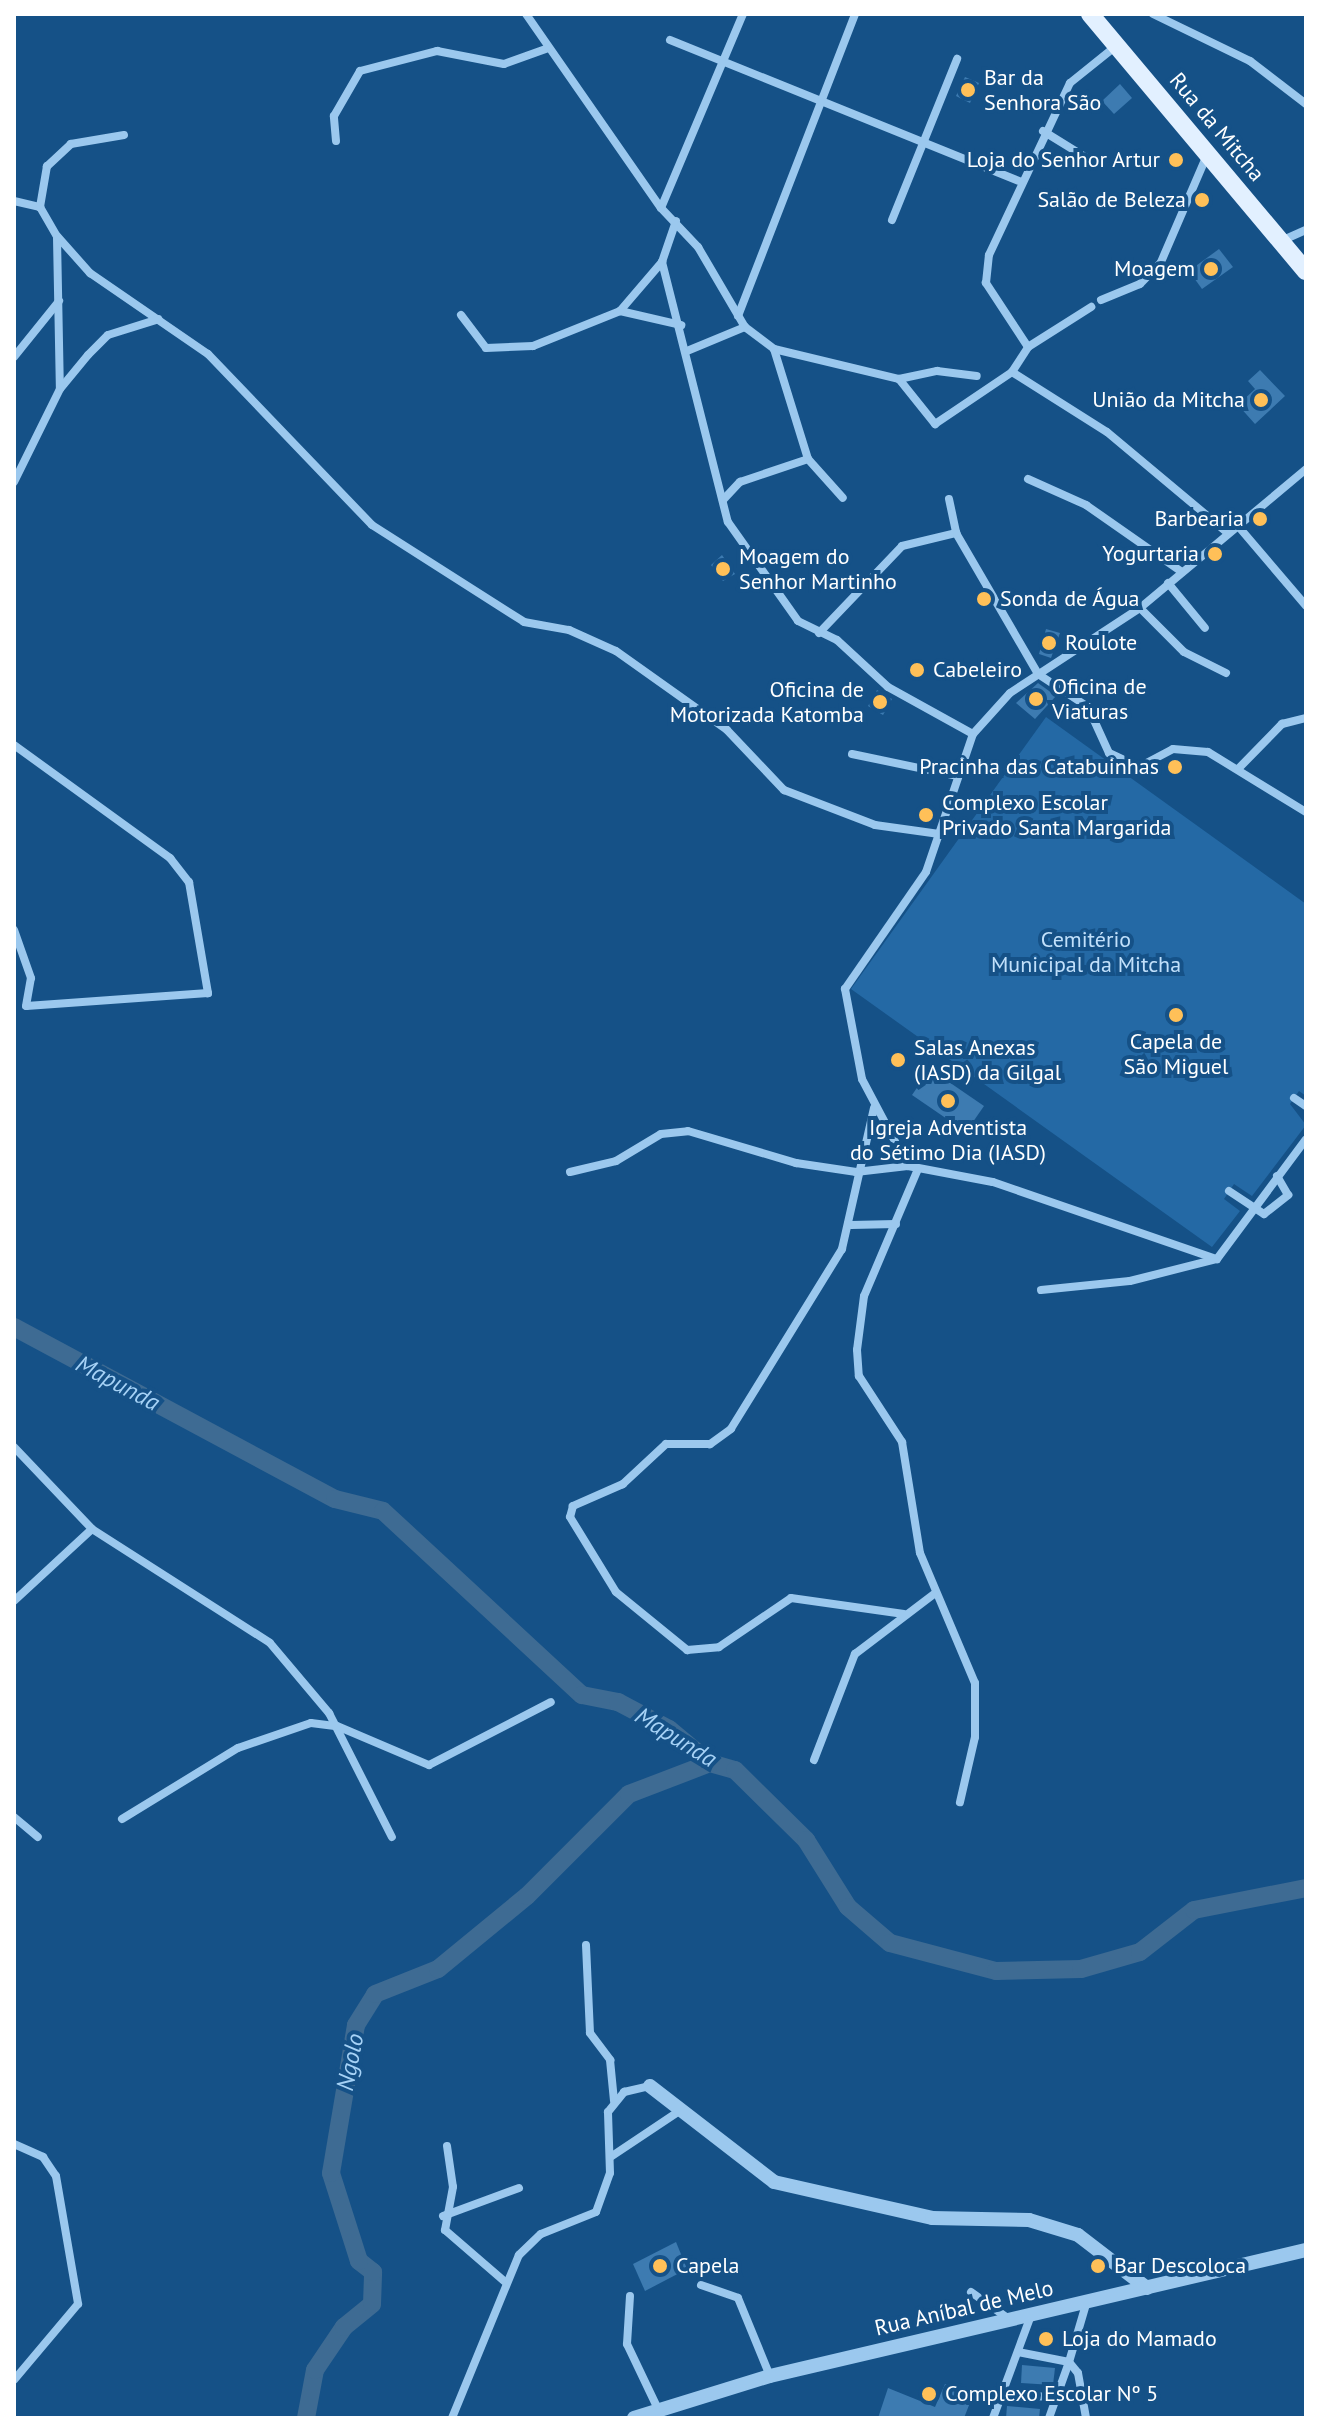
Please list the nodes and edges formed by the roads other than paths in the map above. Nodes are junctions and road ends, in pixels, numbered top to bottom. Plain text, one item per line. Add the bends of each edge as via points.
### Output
1 (526, 14) edge
2 (743, 14) edge
3 (855, 14) edge
4 (1090, 14) edge
5 (1153, 14) edge
6 (670, 40) dead end
7 (1115, 47) junction
8 (546, 49) junction
9 (957, 59) dead end
10 (725, 60) junction
11 (820, 97) junction
12 (1306, 104) edge
13 (1043, 131) junction
14 (124, 135) dead end
15 (336, 141) dead end
16 (923, 141) junction
17 (1209, 153) junction
18 (1090, 160) dead end
19 (1021, 182) junction
20 (14, 201) edge
21 (40, 207) junction
22 (661, 208) junction
23 (892, 220) dead end
24 (676, 221) junction
25 (1306, 230) edge
26 (57, 236) junction
27 (1281, 241) junction
28 (662, 262) junction
29 (1306, 271) edge
30 (1101, 300) dead end
31 (59, 301) junction
32 (1091, 307) dead end
33 (620, 311) junction
34 (461, 315) dead end
35 (738, 316) junction
36 (159, 319) junction
37 (681, 325) junction
38 (745, 327) junction
39 (1028, 347) junction
40 (774, 349) junction
41 (687, 351) junction
42 (14, 357) edge
43 (1012, 372) junction
44 (977, 376) dead end
45 (899, 379) junction
46 (60, 389) junction
47 (808, 459) junction
48 (1306, 469) edge
49 (1028, 479) dead end
50 (14, 482) edge
51 (843, 498) dead end
52 (949, 499) dead end
53 (723, 500) junction
54 (1238, 526) junction
55 (956, 533) junction
56 (1228, 533) junction
57 (1182, 572) junction
58 (1168, 583) junction
59 (1306, 606) edge
60 (1140, 608) junction
61 (1205, 628) dead end
62 (819, 633) junction
63 (1226, 673) dead end
64 (1038, 674) junction
65 (1306, 718) edge
66 (973, 734) junction
67 (14, 745) edge
68 (852, 754) dead end
69 (1239, 768) junction
70 (957, 776) junction
71 (1306, 812) edge
72 (939, 834) junction
73 (14, 930) edge
74 (1294, 1098) dead end
75 (1306, 1106) edge
76 (874, 1108) junction
77 (1306, 1139) edge
78 (908, 1166) junction
79 (918, 1169) junction
80 (570, 1172) dead end
81 (856, 1172) junction
82 (1277, 1176) junction
83 (1229, 1191) dead end
84 (1252, 1209) junction
85 (896, 1224) junction
86 (851, 1225) junction
87 (1217, 1259) junction
88 (1041, 1290) dead end
89 (14, 1447) edge
90 (92, 1529) junction
91 (934, 1594) junction
92 (14, 1601) edge
93 (904, 1614) junction
94 (551, 1702) dead end
95 (337, 1726) junction
96 (814, 1760) dead end
97 (960, 1802) dead end
98 (14, 1817) edge
99 (122, 1819) dead end
100 (38, 1837) dead end
101 (392, 1837) dead end
102 (586, 1945) dead end
103 (650, 2086) joint
104 (614, 2101) junction
105 (681, 2110) junction
106 (14, 2144) edge
107 (447, 2146) dead end
108 (612, 2156) junction
109 (519, 2188) dead end
110 (443, 2216) junction
111 (1306, 2250) edge
112 (504, 2281) junction
113 (701, 2285) dead end
114 (1147, 2288) junction
115 (971, 2292) dead end
116 (630, 2296) dead end
117 (1087, 2301) junction
118 (1031, 2315) junction
119 (1010, 2320) junction
120 (1018, 2352) junction
121 (1069, 2362) junction
122 (770, 2376) junction
123 (14, 2380) edge
124 (1002, 2395) junction
125 (1056, 2397) junction
126 (658, 2409) junction
127 (452, 2418) edge
128 (634, 2418) edge
129 (993, 2418) edge
130 (1049, 2418) edge
131 (1086, 2418) edge

1 - 8 street
2 - 10 street
3 - 11 street
4 - 7 main road, Rua da Mitcha
5 - 12 street via 1250,61
6 - 10 street
7 - 13 street via 1070,83
7 - 17 main road, Rua da Mitcha
8 - 15 street via 504,64 437,51 360,71 334,116
8 - 22 street
9 - 16 street
10 - 11 street
10 - 22 street
11 - 16 street
11 - 35 street
13 - 18 street
13 - 19 street
14 - 21 street via 101,133 57,152 39,188
16 - 19 street
16 - 23 street
17 - 27 main road, Rua da Mitcha
17 - 30 street via 1161,262 1140,284
19 - 39 street via 984,273
20 - 21 street
21 - 26 street
22 - 24 street
24 - 28 street
24 - 35 street
25 - 27 street
26 - 31 street
26 - 36 street via 90,273
27 - 29 main road, Rua da Mitcha
28 - 33 street
28 - 37 street
31 - 42 street
31 - 46 street
32 - 39 street
33 - 34 street via 505,350 486,348
33 - 37 street
35 - 38 street
36 - 46 street via 108,335
36 - 72 street via 208,354 319,477 410,554 524,622 606,645 727,730 784,790 875,825
37 - 41 street
38 - 40 street
38 - 41 street
39 - 43 street
40 - 45 street
40 - 47 street
41 - 53 street
43 - 45 street via 935,424
43 - 56 street via 1118,440
44 - 45 street via 937,371
46 - 50 street
47 - 51 street
47 - 53 street via 740,482
48 - 54 street
49 - 57 street via 1086,505
52 - 55 street
53 - 62 street via 728,522 768,582 798,621
54 - 56 street
54 - 59 street
55 - 62 street via 902,546
55 - 64 street
56 - 57 street
57 - 58 street
58 - 60 street
58 - 61 street
60 - 63 street via 1184,652
60 - 64 street
62 - 66 street via 888,687
64 - 66 street
64 - 69 street via 1080,698 1100,744 1125,764 1139,767 1188,746
65 - 69 street via 1282,724
66 - 70 street
67 - 73 street via 146,837 180,870 199,921 208,993 26,1006 31,978
68 - 70 street
69 - 71 street
70 - 72 street
72 - 76 street via 926,872 845,989
74 - 75 street
76 - 78 street
76 - 81 street
77 - 82 street
78 - 79 street
78 - 81 street
79 - 85 street
79 - 87 street via 993,1182
80 - 81 street via 616,1161 661,1134 688,1131 796,1163
81 - 86 street
82 - 84 street
82 - 84 street via 1288,1190 1286,1200 1264,1214
83 - 84 street
84 - 87 street
85 - 86 street
85 - 91 street via 857,1322 859,1376 902,1442 912,1524
86 - 93 street via 826,1282 721,1439 666,1444 623,1484 573,1506 570,1517 616,1592 687,1650 719,1647 791,1598
87 - 88 street via 1130,1281
89 - 90 street
90 - 92 street
90 - 95 street via 270,1643
91 - 93 street
91 - 97 street via 975,1683 975,1737
93 - 96 street via 844,1671
94 - 95 street via 429,1765
95 - 99 street via 311,1723 258,1738
95 - 101 street
98 - 100 street
102 - 104 street via 590,2033 610,2060
103 - 104 street
103 - 105 street
104 - 108 street via 607,2124
105 - 108 street
105 - 114 street via 774,2182 932,2218 1029,2220 1078,2235
106 - 123 street via 43,2157 56,2176 78,2304
107 - 110 street via 453,2187
108 - 112 street via 596,2212 529,2242
109 - 110 street
110 - 112 street via 454,2241
111 - 114 street, Rua Aníbal de Melo
112 - 127 street
113 - 122 street via 738,2298
114 - 117 street, Rua Aníbal de Melo
115 - 119 street
116 - 126 street via 627,2344
117 - 118 street, Rua Aníbal de Melo
117 - 121 street
118 - 119 street, Rua Aníbal de Melo
118 - 120 street
119 - 122 street, Rua Aníbal de Melo
120 - 121 street
120 - 124 street
121 - 125 street
121 - 131 street via 1078,2373
122 - 126 street, Rua Aníbal de Melo
124 - 125 street
124 - 129 street
125 - 130 street
126 - 128 street, Rua Aníbal de Melo

